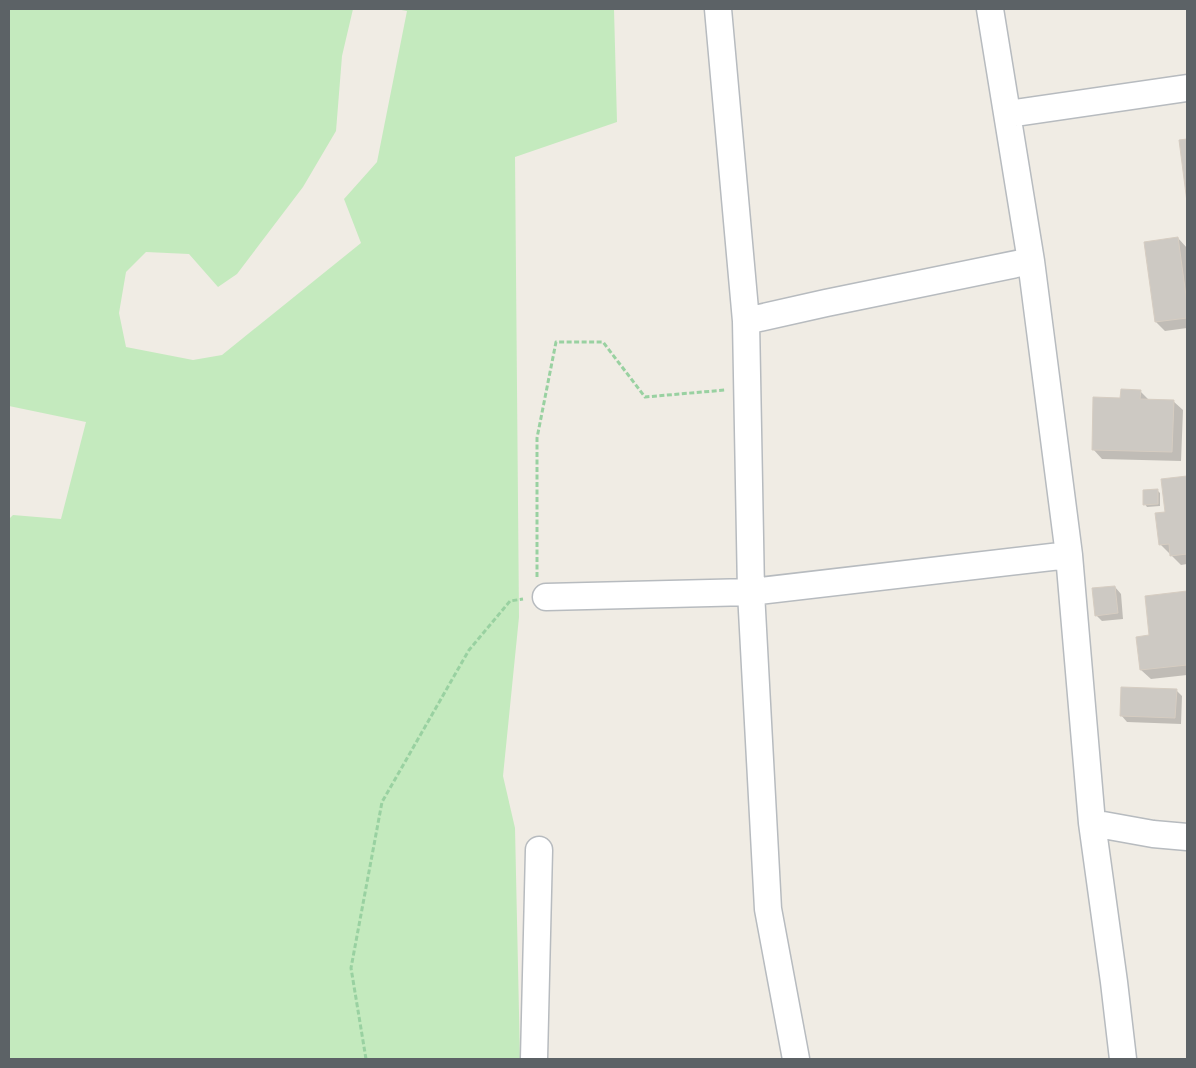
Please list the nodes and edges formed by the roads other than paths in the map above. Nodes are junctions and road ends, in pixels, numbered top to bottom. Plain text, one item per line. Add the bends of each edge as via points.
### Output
1 (718, 9) edge
2 (990, 9) edge
3 (1187, 88) edge
4 (1008, 114) junction
5 (1031, 261) junction
6 (746, 321) junction
7 (1069, 555) junction
8 (750, 592) junction
9 (546, 596) road end
10 (1092, 823) junction
11 (1187, 837) edge
12 (539, 850) dead end
13 (534, 1059) edge
14 (796, 1059) edge
15 (1123, 1059) edge

1 - 6 street
2 - 4 street
3 - 4 street
4 - 5 street
5 - 6 street
5 - 7 street
6 - 8 street
7 - 8 street
7 - 10 street
8 - 9 street
8 - 14 street via 768,909
10 - 11 street
10 - 15 street
12 - 13 street

